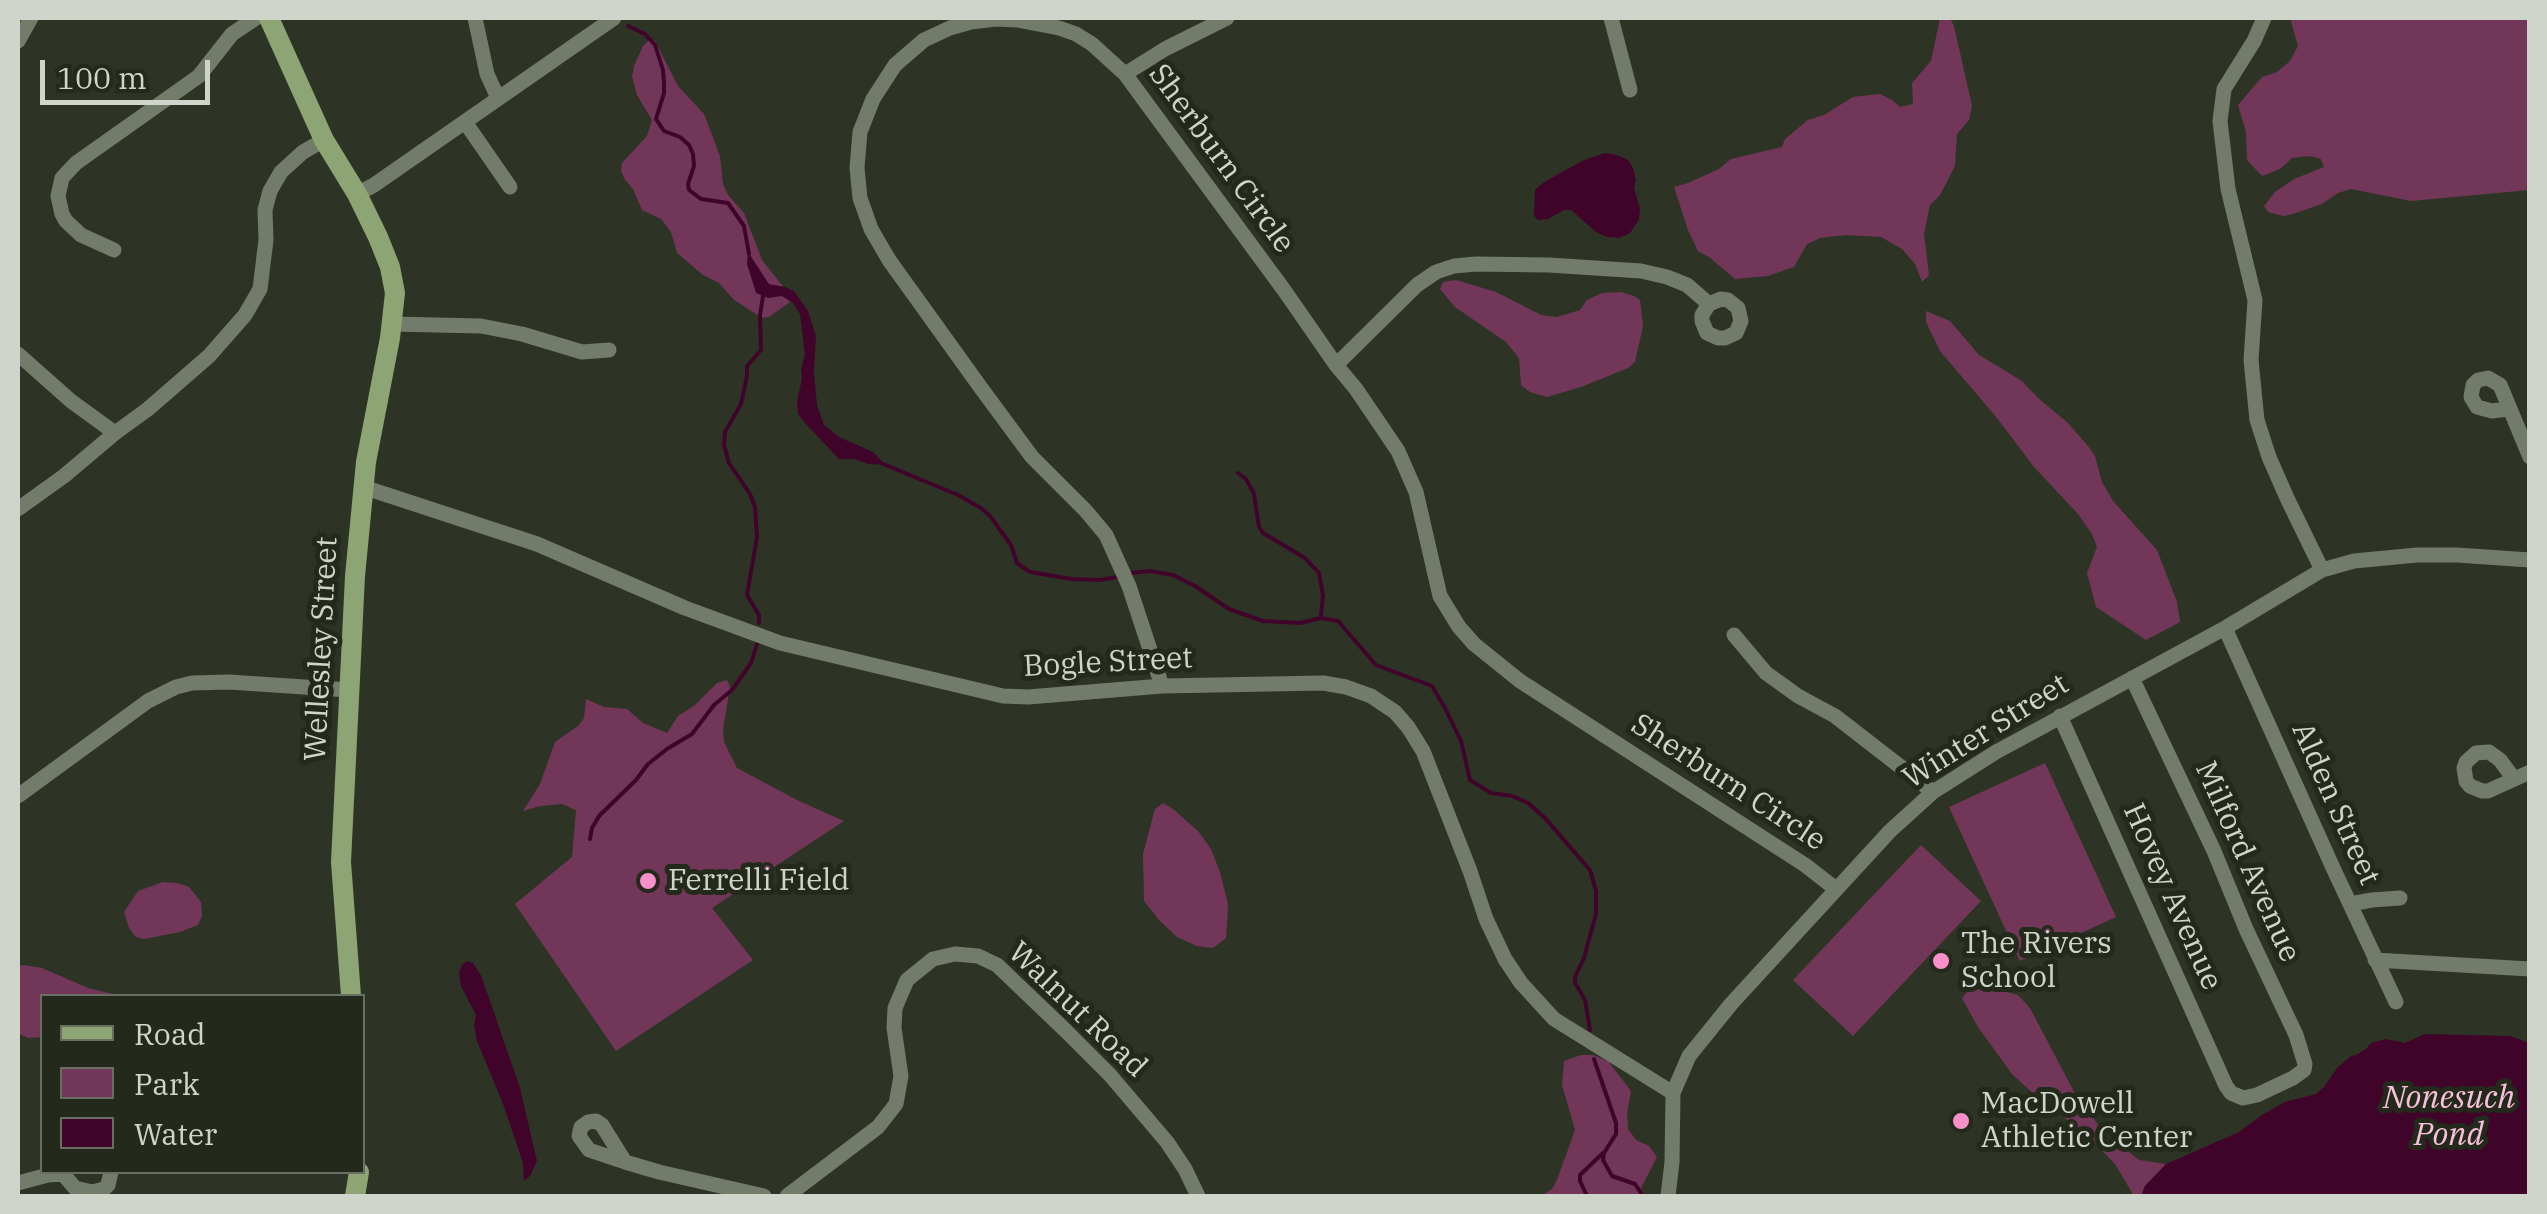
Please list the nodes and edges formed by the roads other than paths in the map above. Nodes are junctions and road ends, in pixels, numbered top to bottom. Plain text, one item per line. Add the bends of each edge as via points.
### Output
1 (31, 18) edge
2 (256, 18) edge
3 (269, 18) edge
4 (474, 18) edge
5 (614, 18) edge
6 (1227, 18) edge
7 (1611, 18) edge
8 (2264, 18) edge
9 (18, 42) edge
10 (1125, 74) junction
11 (1630, 90) dead end
12 (498, 98) junction
13 (464, 122) junction
14 (324, 140) junction
15 (510, 186) dead end
16 (356, 194) junction
17 (114, 250) dead end
18 (1709, 304) dead end
19 (393, 316) junction
20 (610, 350) dead end
21 (18, 356) edge
22 (1336, 365) junction
23 (2508, 409) dead end
24 (115, 433) junction
25 (2530, 457) edge
26 (362, 487) junction
27 (18, 509) edge
28 (2530, 560) edge
29 (2322, 570) junction
30 (2225, 628) junction
31 (1734, 635) dead end
32 (2132, 678) junction
33 (1162, 686) junction
34 (349, 690) junction
35 (2060, 716) junction
36 (1933, 792) junction
37 (18, 796) edge
38 (1836, 888) junction
39 (2400, 898) dead end
40 (2350, 904) junction
41 (2375, 960) junction
42 (2530, 969) edge
43 (351, 994) edge
44 (2396, 1002) dead end
45 (1673, 1093) junction
46 (2237, 1096) joint
47 (625, 1162) dead end
48 (56, 1174) edge
49 (65, 1174) edge
50 (110, 1174) edge
51 (18, 1184) edge
52 (764, 1196) edge
53 (787, 1196) edge
54 (1198, 1196) edge
55 (1668, 1196) edge

1 - 9 street
2 - 17 street via 232,34 198,76 62,178 58,196 66,221
3 - 14 main road
4 - 12 street
5 - 12 street
6 - 10 street
7 - 11 street
8 - 29 street via 2224,89 2220,121 2228,189 2256,300 2251,360 2257,420
10 - 22 street, Sherburn Circle
10 - 33 street, Sherburn Circle via 1076,34 1041,23 996,18 950,28 895,66 873,99 860,132 858,168 870,229 889,260 1032,457 1097,523 1120,562
12 - 13 street
13 - 15 street
13 - 16 street
14 - 16 main road
14 - 24 street via 281,172 270,191 260,288 244,315 209,356
16 - 19 main road via 390,267
18 - 22 street via 1688,285 1641,271 1454,266 1417,285
19 - 20 street via 481,326 582,352
19 - 26 main road, Wellesley Street
21 - 24 street
22 - 38 street, Sherburn Circle via 1408,470 1440,596 1474,644
23 - 25 street
24 - 27 street
26 - 33 street, Bogle Street via 537,544 780,643 1003,696
26 - 34 main road, Wellesley Street
28 - 29 street, Winter Street via 2418,555
29 - 30 street, Winter Street
30 - 32 street, Winter Street
30 - 40 street, Alden Street
31 - 36 street via 1766,673 1835,716
32 - 35 street, Winter Street
32 - 46 street, Milford Avenue via 2304,1056 2304,1070 2293,1078 2257,1095
33 - 45 street, Bogle Street via 1323,683 1371,696 1395,712 1423,751 1486,919 1521,983 1554,1019
34 - 37 street via 176,686
34 - 43 main road, Wellesley Street via 341,879
35 - 36 street, Winter Street
35 - 46 street, Hovey Avenue via 2226,1086
36 - 38 street, Winter Street
38 - 45 street, Winter Street via 1716,1020
39 - 40 street
40 - 41 street, Alden Street
41 - 42 street
41 - 44 street, Alden Street
45 - 55 street, Winter Street
47 - 52 street
48 - 51 street
49 - 50 street via 75,1188 92,1192 108,1185
53 - 54 street, Walnut Road via 878,1127 896,1104 901,1076 895,1008 907,980 934,959 955,954 997,965 1065,1030 1167,1142

